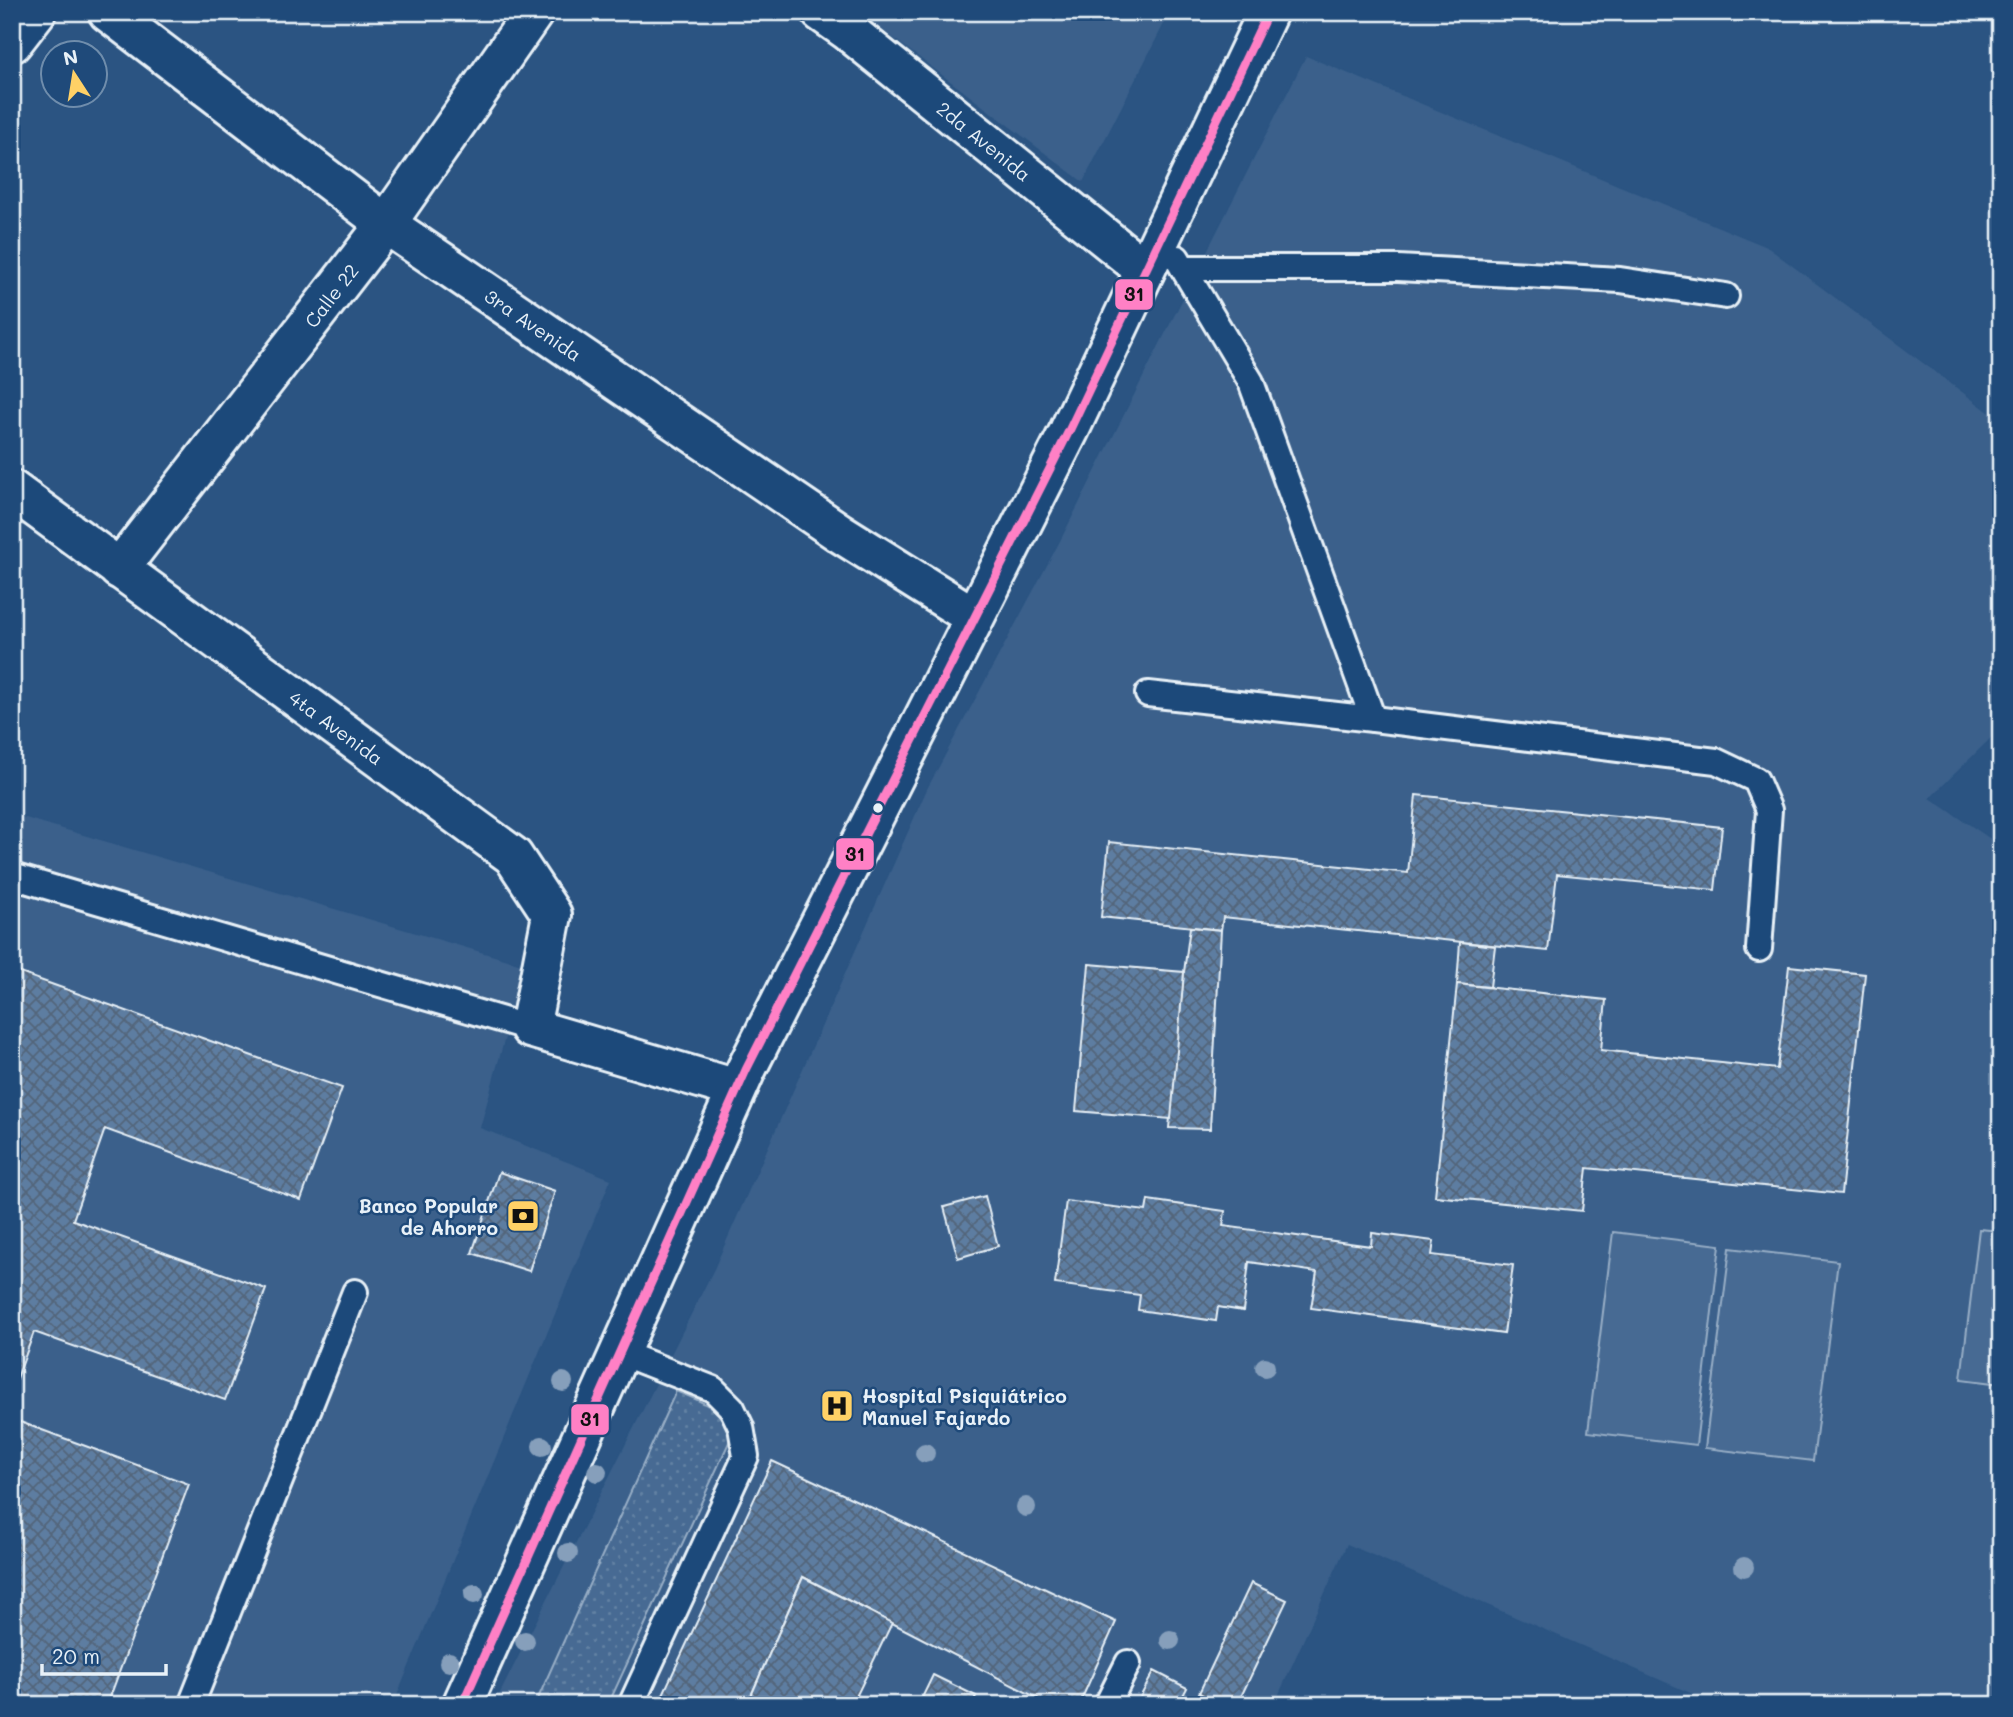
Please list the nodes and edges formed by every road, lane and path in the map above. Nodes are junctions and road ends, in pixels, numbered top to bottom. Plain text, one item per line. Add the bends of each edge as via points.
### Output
1 (36, 12) edge
2 (108, 12) edge
3 (534, 12) edge
4 (821, 12) edge
5 (1268, 12) edge
6 (12, 43) edge
7 (386, 224) junction
8 (1163, 233) junction
9 (1183, 268) junction
10 (1145, 270) junction
11 (1726, 296) dead end
12 (12, 490) edge
13 (119, 569) junction
14 (974, 617) junction
15 (1148, 694) dead end
16 (1373, 719) junction
17 (12, 876) edge
18 (1759, 949) dead end
19 (530, 1028) junction
20 (737, 1089) junction
21 (355, 1292) dead end
22 (620, 1352) junction
23 (1128, 1663) dead end
24 (191, 1705) edge
25 (462, 1705) edge
26 (631, 1705) edge
27 (1107, 1705) edge

1 - 6 street
2 - 7 street, 3ra Avenida
3 - 7 street, Calle 22
4 - 10 street, 2da Avenida
5 - 8 street
7 - 13 street, Calle 22
7 - 14 street, 3ra Avenida via 840,533
8 - 9 lane
8 - 10 street
9 - 11 lane via 1398,268 1620,280
9 - 16 lane via 1251,382
10 - 14 street
12 - 13 street, 4ta Avenida
13 - 19 street, 4ta Avenida via 513,856 552,915
14 - 20 street
15 - 16 lane
16 - 18 lane via 1716,761 1756,779 1769,810
17 - 19 lane
19 - 20 street
20 - 22 street
21 - 24 lane
22 - 25 street
22 - 26 lane via 713,1389 732,1408 746,1456
23 - 27 lane

